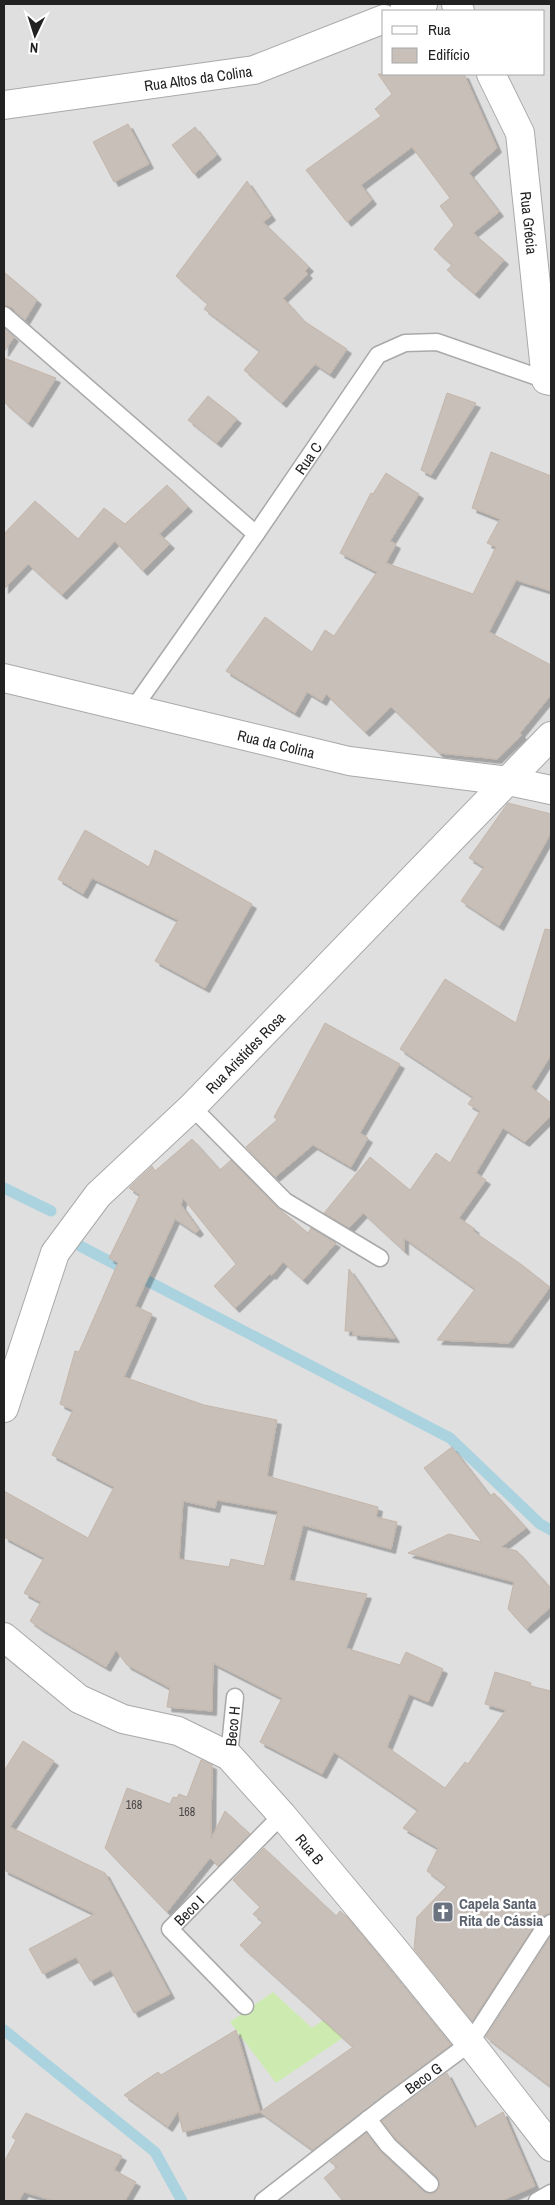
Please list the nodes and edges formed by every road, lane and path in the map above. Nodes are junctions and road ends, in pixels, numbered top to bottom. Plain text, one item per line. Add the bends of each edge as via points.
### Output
1 (423, 4) edge
2 (407, 10) edge
3 (382, 20) edge
4 (492, 75) edge
5 (4, 106) edge
6 (4, 315) edge
7 (549, 380) edge
8 (256, 534) junction
9 (4, 678) edge
10 (133, 708) junction
11 (551, 736) edge
12 (508, 781) junction
13 (551, 790) edge
14 (192, 1107) junction
15 (380, 1258) dead end
16 (4, 1408) edge
17 (4, 1637) edge
18 (235, 1697) dead end
19 (229, 1756) junction
20 (282, 1815) junction
21 (551, 1923) edge
22 (245, 2006) dead end
23 (470, 2043) junction
24 (368, 2120) junction
25 (551, 2147) edge
26 (430, 2184) dead end
27 (551, 2193) edge
28 (263, 2201) edge
29 (537, 2201) edge

1 - 2 street
3 - 5 street, Rua Altos da Colina via 254,70
4 - 7 street, Rua Grécia via 520,132
6 - 8 lane
7 - 8 lane, Rua C via 436,342 405,343 378,354
8 - 10 lane, Rua C
9 - 10 street, Rua da Colina
10 - 12 street, Rua da Colina via 349,761
11 - 12 street, Rua Aristides Rosa
12 - 13 street, Rua da Colina
12 - 14 street, Rua Aristides Rosa
14 - 15 lane via 285,1201
14 - 16 street, Rua Aristides Rosa via 98,1195 55,1253
17 - 19 street, Rua B via 78,1699 123,1719 178,1731
18 - 19 lane, Beco H
19 - 20 street, Rua B
20 - 22 lane, Beco I via 170,1929
20 - 23 street, Rua B
21 - 23 lane, Beco G via 543,1930
23 - 24 lane, Beco G
23 - 25 street, Rua B
24 - 26 lane via 388,2145
24 - 28 lane, Beco G
27 - 29 lane

